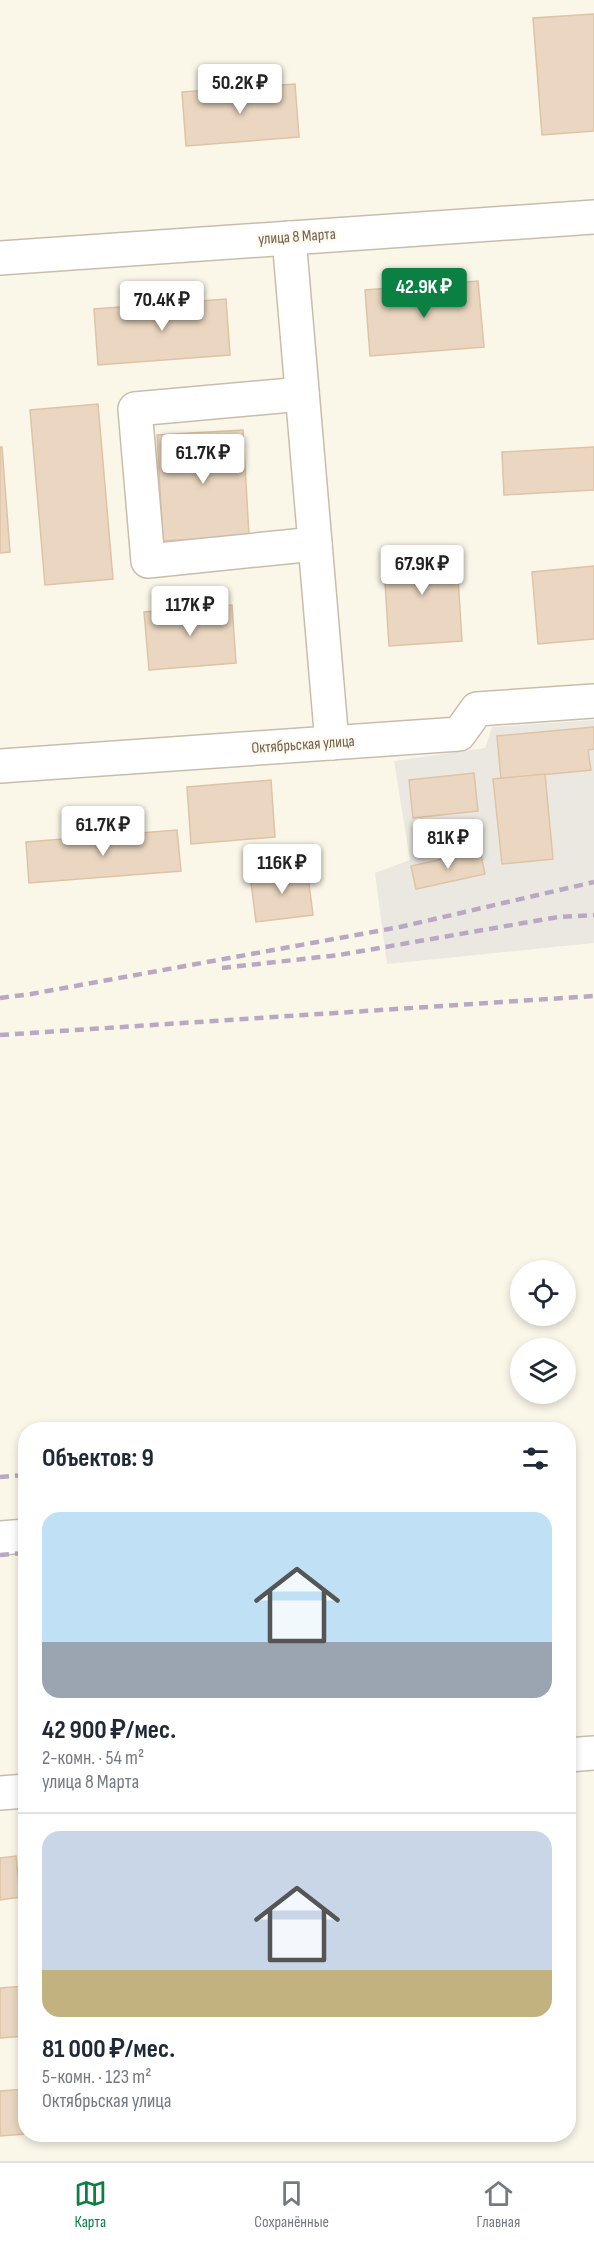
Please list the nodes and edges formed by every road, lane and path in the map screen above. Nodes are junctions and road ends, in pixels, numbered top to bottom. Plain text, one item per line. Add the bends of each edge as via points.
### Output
1 (594, 217) edge
2 (289, 238) junction
3 (0, 258) edge
4 (302, 394) junction
5 (315, 544) junction
6 (594, 701) edge
7 (332, 743) junction
8 (0, 766) edge
9 (18, 1537) edge
10 (0, 1538) edge
11 (594, 1753) edge
12 (576, 1754) edge
13 (18, 1792) edge
14 (0, 1793) edge

1 - 2 street, улица 8 Марта
2 - 3 street, улица 8 Марта
2 - 4 street
4 - 5 street
4 - 5 street via 135,409 148,561
5 - 7 street
6 - 7 street, Октябрьская улица via 477,709 459,734
7 - 8 street, Октябрьская улица
9 - 10 street
11 - 12 street
13 - 14 street

